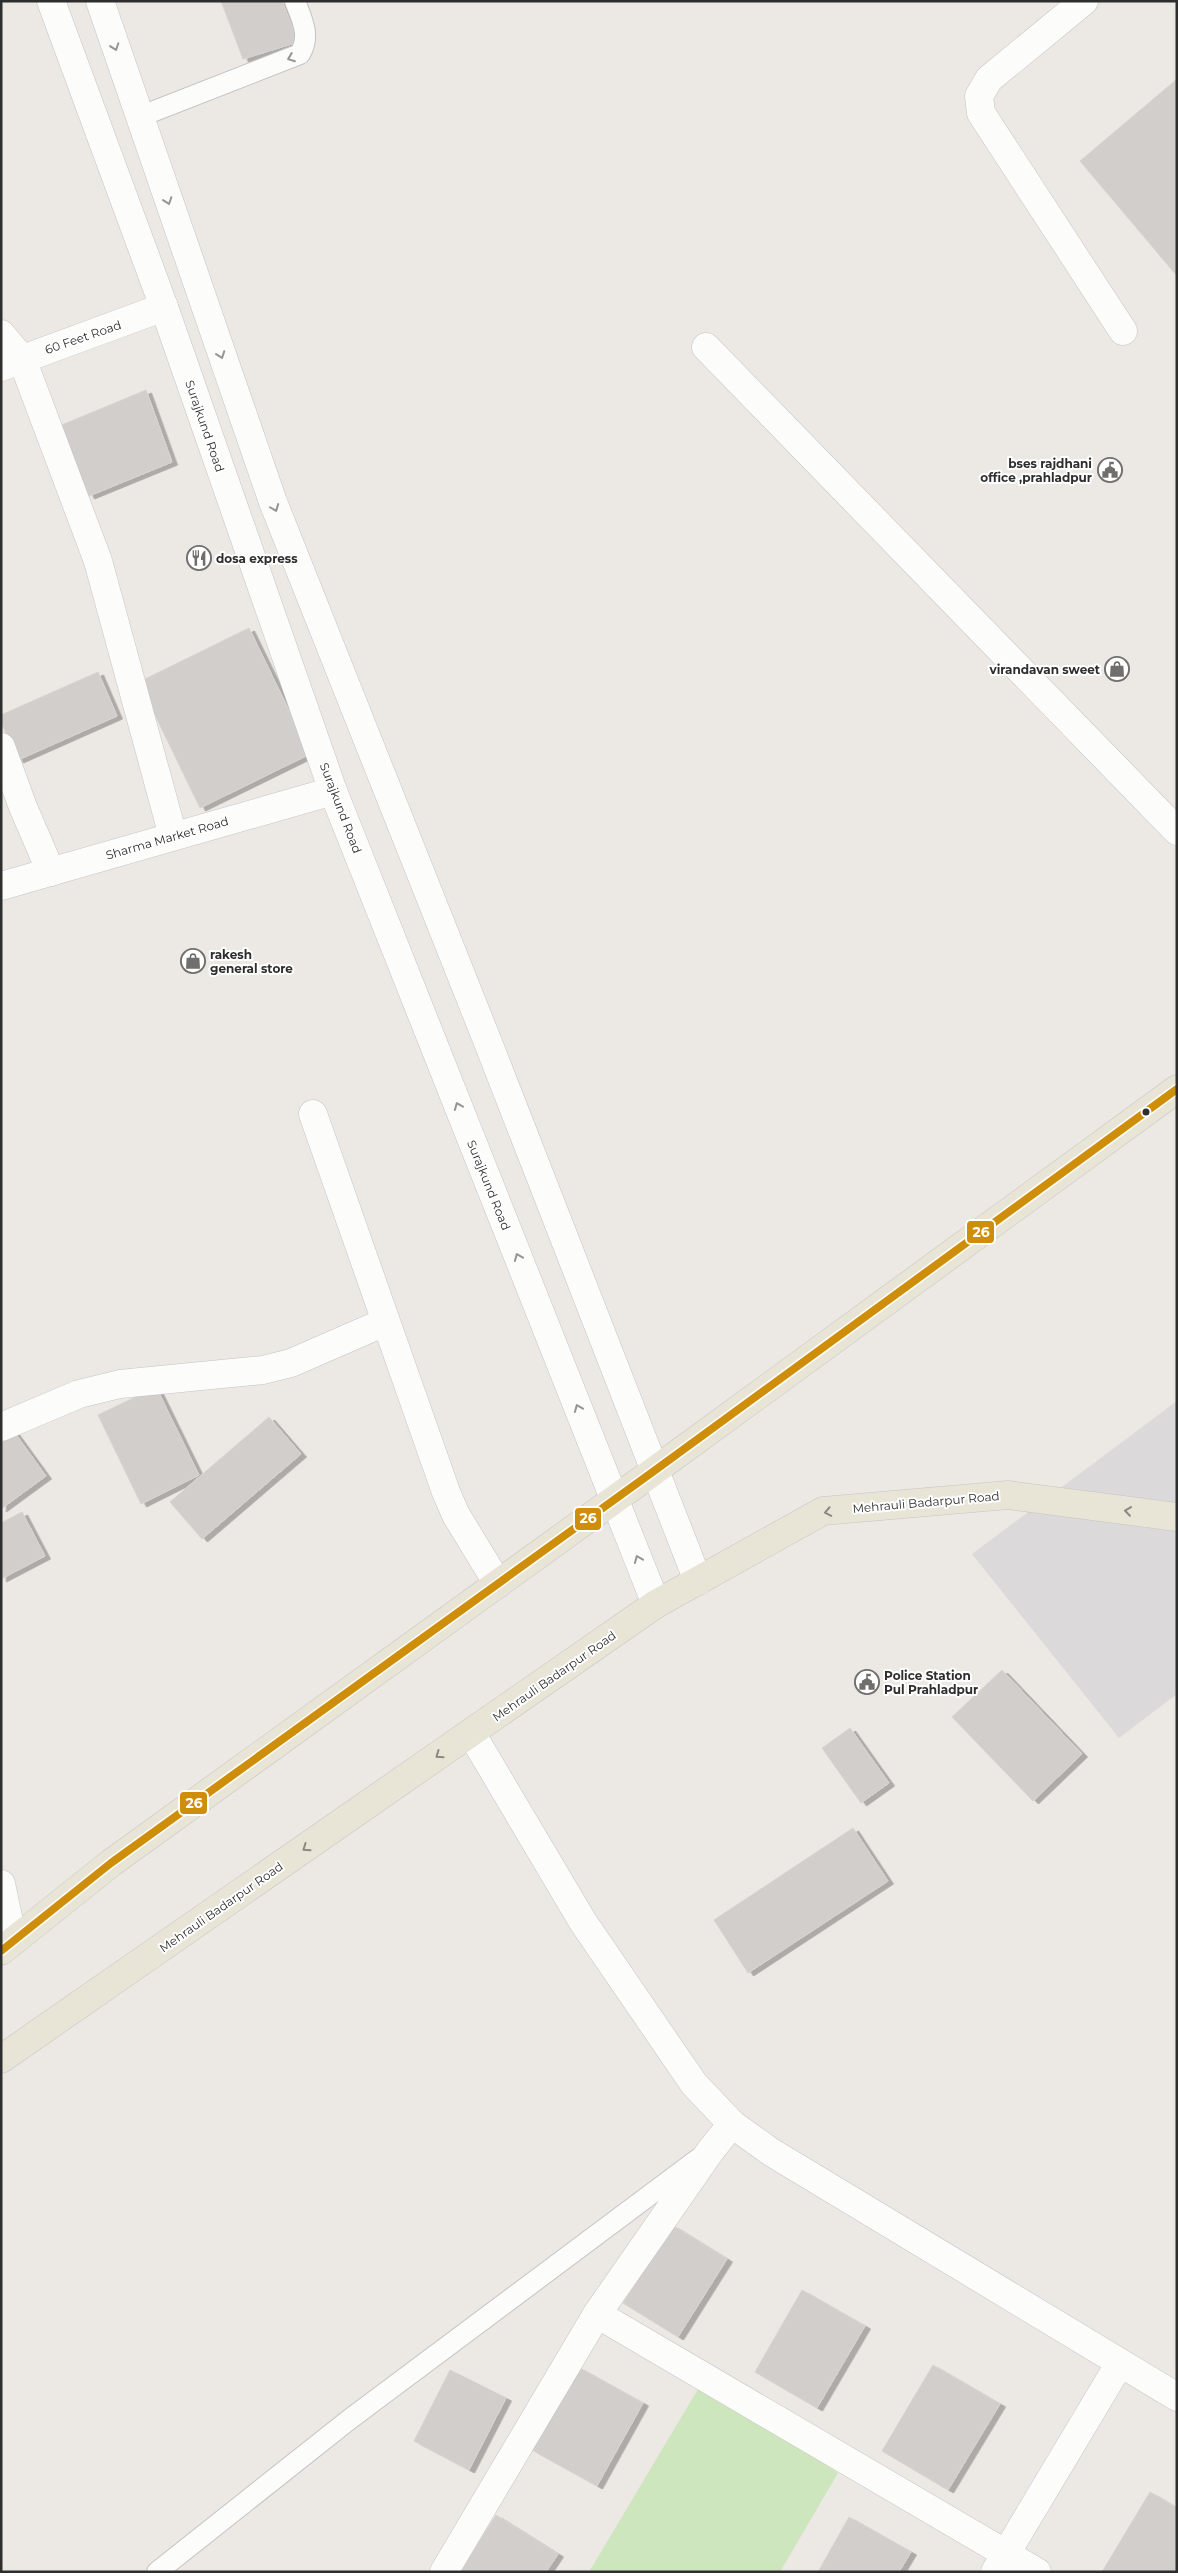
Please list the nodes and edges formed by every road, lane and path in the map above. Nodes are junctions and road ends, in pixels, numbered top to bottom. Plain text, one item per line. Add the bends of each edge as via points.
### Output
1 (51, 1) edge
2 (100, 1) edge
3 (295, 1) edge
4 (1084, 1) edge
5 (139, 117) junction
6 (164, 307) junction
7 (1123, 331) dead end
8 (1, 334) edge
9 (706, 347) dead end
10 (12, 363) edge
11 (1, 747) edge
12 (333, 791) junction
13 (1177, 831) edge
14 (173, 836) junction
15 (50, 872) junction
16 (1, 886) edge
17 (1177, 1089) edge
18 (314, 1114) dead end
19 (385, 1322) junction
20 (1, 1427) edge
21 (654, 1471) junction
22 (614, 1500) junction
23 (1177, 1517) edge
24 (698, 1581) junction
25 (498, 1584) junction
26 (656, 1604) junction
27 (471, 1733) junction
28 (1, 1884) edge
29 (7, 1946) edge
30 (1, 2059) edge
31 (732, 2124) junction
32 (711, 2150) junction
33 (597, 2314) junction
34 (1120, 2363) junction
35 (1173, 2387) edge
36 (1000, 2562) edge
37 (157, 2572) edge
38 (444, 2572) edge
39 (1037, 2572) edge

1 - 6 street, Surajkund Road
2 -> 5 street
3 -> 5 lane via 306,34 300,54
4 - 7 street via 989,79 979,96 981,113
5 -> 21 street via 273,502
6 - 10 street, 60 Feet Road
6 - 12 street, Surajkund Road
8 - 10 street
9 - 13 street
10 - 14 street via 98,561
11 - 15 street
12 - 14 street, Sharma Market Road
22 -> 12 street, Surajkund Road
14 - 15 street, Sharma Market Road
15 - 16 street, Sharma Market Road
17 - 21 main road
18 - 19 street
19 - 20 street via 291,1363 263,1370 120,1384 79,1394
19 - 25 street via 446,1492 456,1515
21 - 22 main road
21 - 24 street
22 - 25 main road
26 -> 22 street, Surajkund Road
23 -> 24 main road, Mehrauli Badarpur Road via 1008,1495 823,1511
24 - 26 main road, Mehrauli Badarpur Road
25 - 29 main road via 110,1863
26 - 27 main road, Mehrauli Badarpur Road
27 -> 30 main road, Mehrauli Badarpur Road
27 - 31 street via 583,1922 694,2084
28 - 29 street
31 - 32 street
31 - 34 street via 779,2158
32 - 33 street
32 - 37 lane via 350,2419
33 - 36 street
33 - 38 street
34 - 35 street
34 - 36 street
36 - 39 street

